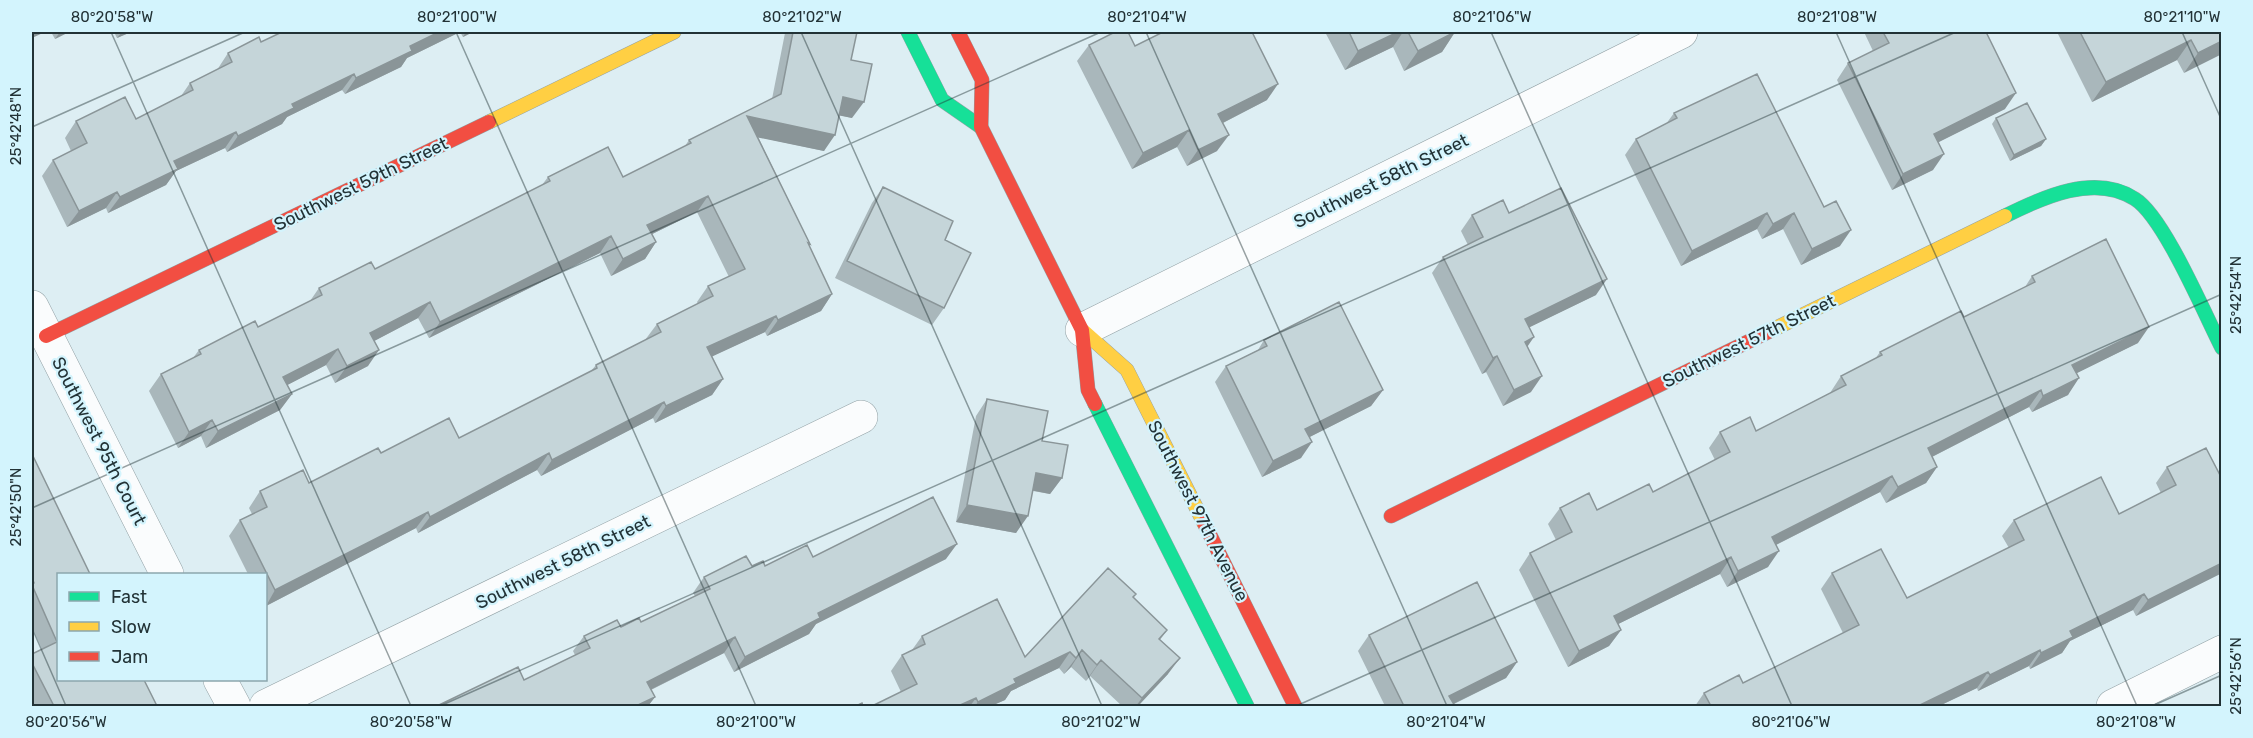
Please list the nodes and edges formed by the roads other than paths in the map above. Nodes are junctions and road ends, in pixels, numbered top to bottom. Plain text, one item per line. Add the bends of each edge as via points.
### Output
1 (674, 32) edge
2 (908, 32) edge
3 (958, 32) edge
4 (1681, 32) edge
5 (981, 127) junction
6 (32, 307) edge
7 (1082, 330) junction
8 (46, 336) junction
9 (2222, 348) edge
10 (861, 417) dead end
11 (1390, 516) dead end
12 (166, 573) edge
13 (2222, 652) edge
14 (221, 681) edge
15 (234, 706) edge
16 (266, 706) edge
17 (1248, 706) edge
18 (1295, 706) edge
19 (2113, 706) edge

1 - 8 street, Southwest 59th Street
2 - 5 street, Southwest 97th Avenue via 942,100
3 - 5 street, Southwest 97th Avenue via 982,80
4 - 7 street, Southwest 58th Street
5 - 7 street, Southwest 97th Avenue
6 - 8 street, Southwest 95th Court
7 - 17 street, Southwest 97th Avenue via 1088,390
7 - 18 street, Southwest 97th Avenue via 1127,370
8 - 12 street, Southwest 95th Court
9 - 11 street, Southwest 57th Street via 2160,229 2136,199 2114,190 2066,191 2037,200
10 - 16 street, Southwest 58th Street
13 - 19 street
14 - 15 street

